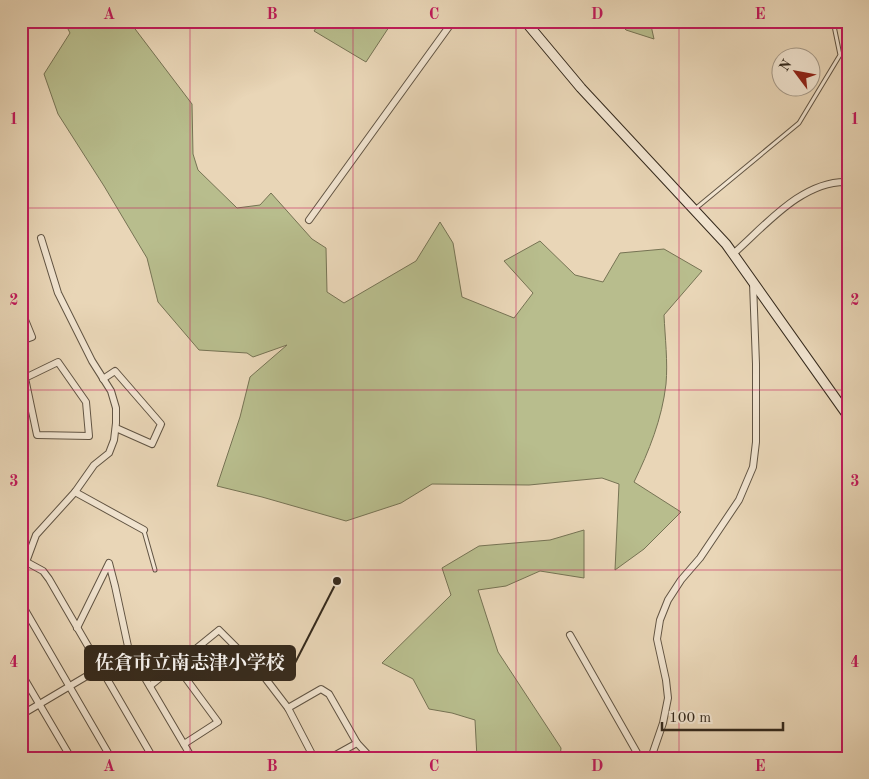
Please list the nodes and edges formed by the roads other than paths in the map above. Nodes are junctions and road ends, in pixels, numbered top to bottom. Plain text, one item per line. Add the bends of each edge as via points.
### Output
1 (440, 21) edge
2 (453, 21) edge
3 (525, 21) edge
4 (833, 21) edge
5 (447, 30) junction
6 (848, 182) edge
7 (695, 210) junction
8 (309, 220) dead end
9 (41, 238) dead end
10 (733, 254) junction
11 (753, 280) junction
12 (21, 310) edge
13 (21, 341) edge
14 (103, 379) junction
15 (30, 406) junction
16 (21, 408) edge
17 (848, 416) edge
18 (116, 428) junction
19 (75, 492) junction
20 (21, 515) edge
21 (21, 526) edge
22 (144, 530) joint
23 (21, 538) edge
24 (24, 561) edge
25 (155, 570) dead end
26 (21, 603) edge
27 (77, 628) junction
28 (570, 635) dead end
29 (129, 651) junction
30 (176, 665) junction
31 (101, 668) junction
32 (21, 673) edge
33 (70, 686) junction
34 (150, 686) junction
35 (40, 704) junction
36 (288, 708) junction
37 (21, 714) edge
38 (357, 743) junction
39 (184, 744) junction
40 (71, 758) edge
41 (111, 758) edge
42 (153, 758) edge
43 (192, 758) edge
44 (314, 758) edge
45 (330, 758) edge
46 (371, 758) edge
47 (640, 758) edge
48 (651, 758) edge

1 - 5 lane
2 - 5 street
3 - 7 street via 581,88
4 - 7 lane via 840,55 799,123
5 - 8 street
6 - 10 street via 829,183 794,199
7 - 10 street
9 - 14 street via 58,293
10 - 11 street
11 - 17 street
11 - 48 street via 756,442 753,467 739,500 677,586 660,620 657,639 668,698
12 - 13 street via 32,337
14 - 18 street via 116,408
14 - 18 street via 115,371 160,424 152,444
15 - 15 street via 25,378 58,362 86,402 88,436 37,435
15 - 16 street
18 - 19 street via 108,452 94,465
19 - 22 street
19 - 24 street via 36,535
20 - 21 street
21 - 23 street
22 - 25 lane
24 - 27 street via 46,575
26 - 33 street
27 - 29 street via 109,563
27 - 31 street
28 - 47 street
29 - 31 street
29 - 34 street
30 - 34 street
30 - 36 street via 219,630 258,670
30 - 39 street via 218,722
31 - 33 street
31 - 42 street
32 - 35 street
33 - 35 street
33 - 41 street
34 - 39 street
35 - 37 street
35 - 40 street
36 - 38 street via 321,689 326,691
36 - 44 street
38 - 45 street
38 - 46 street
39 - 43 street

